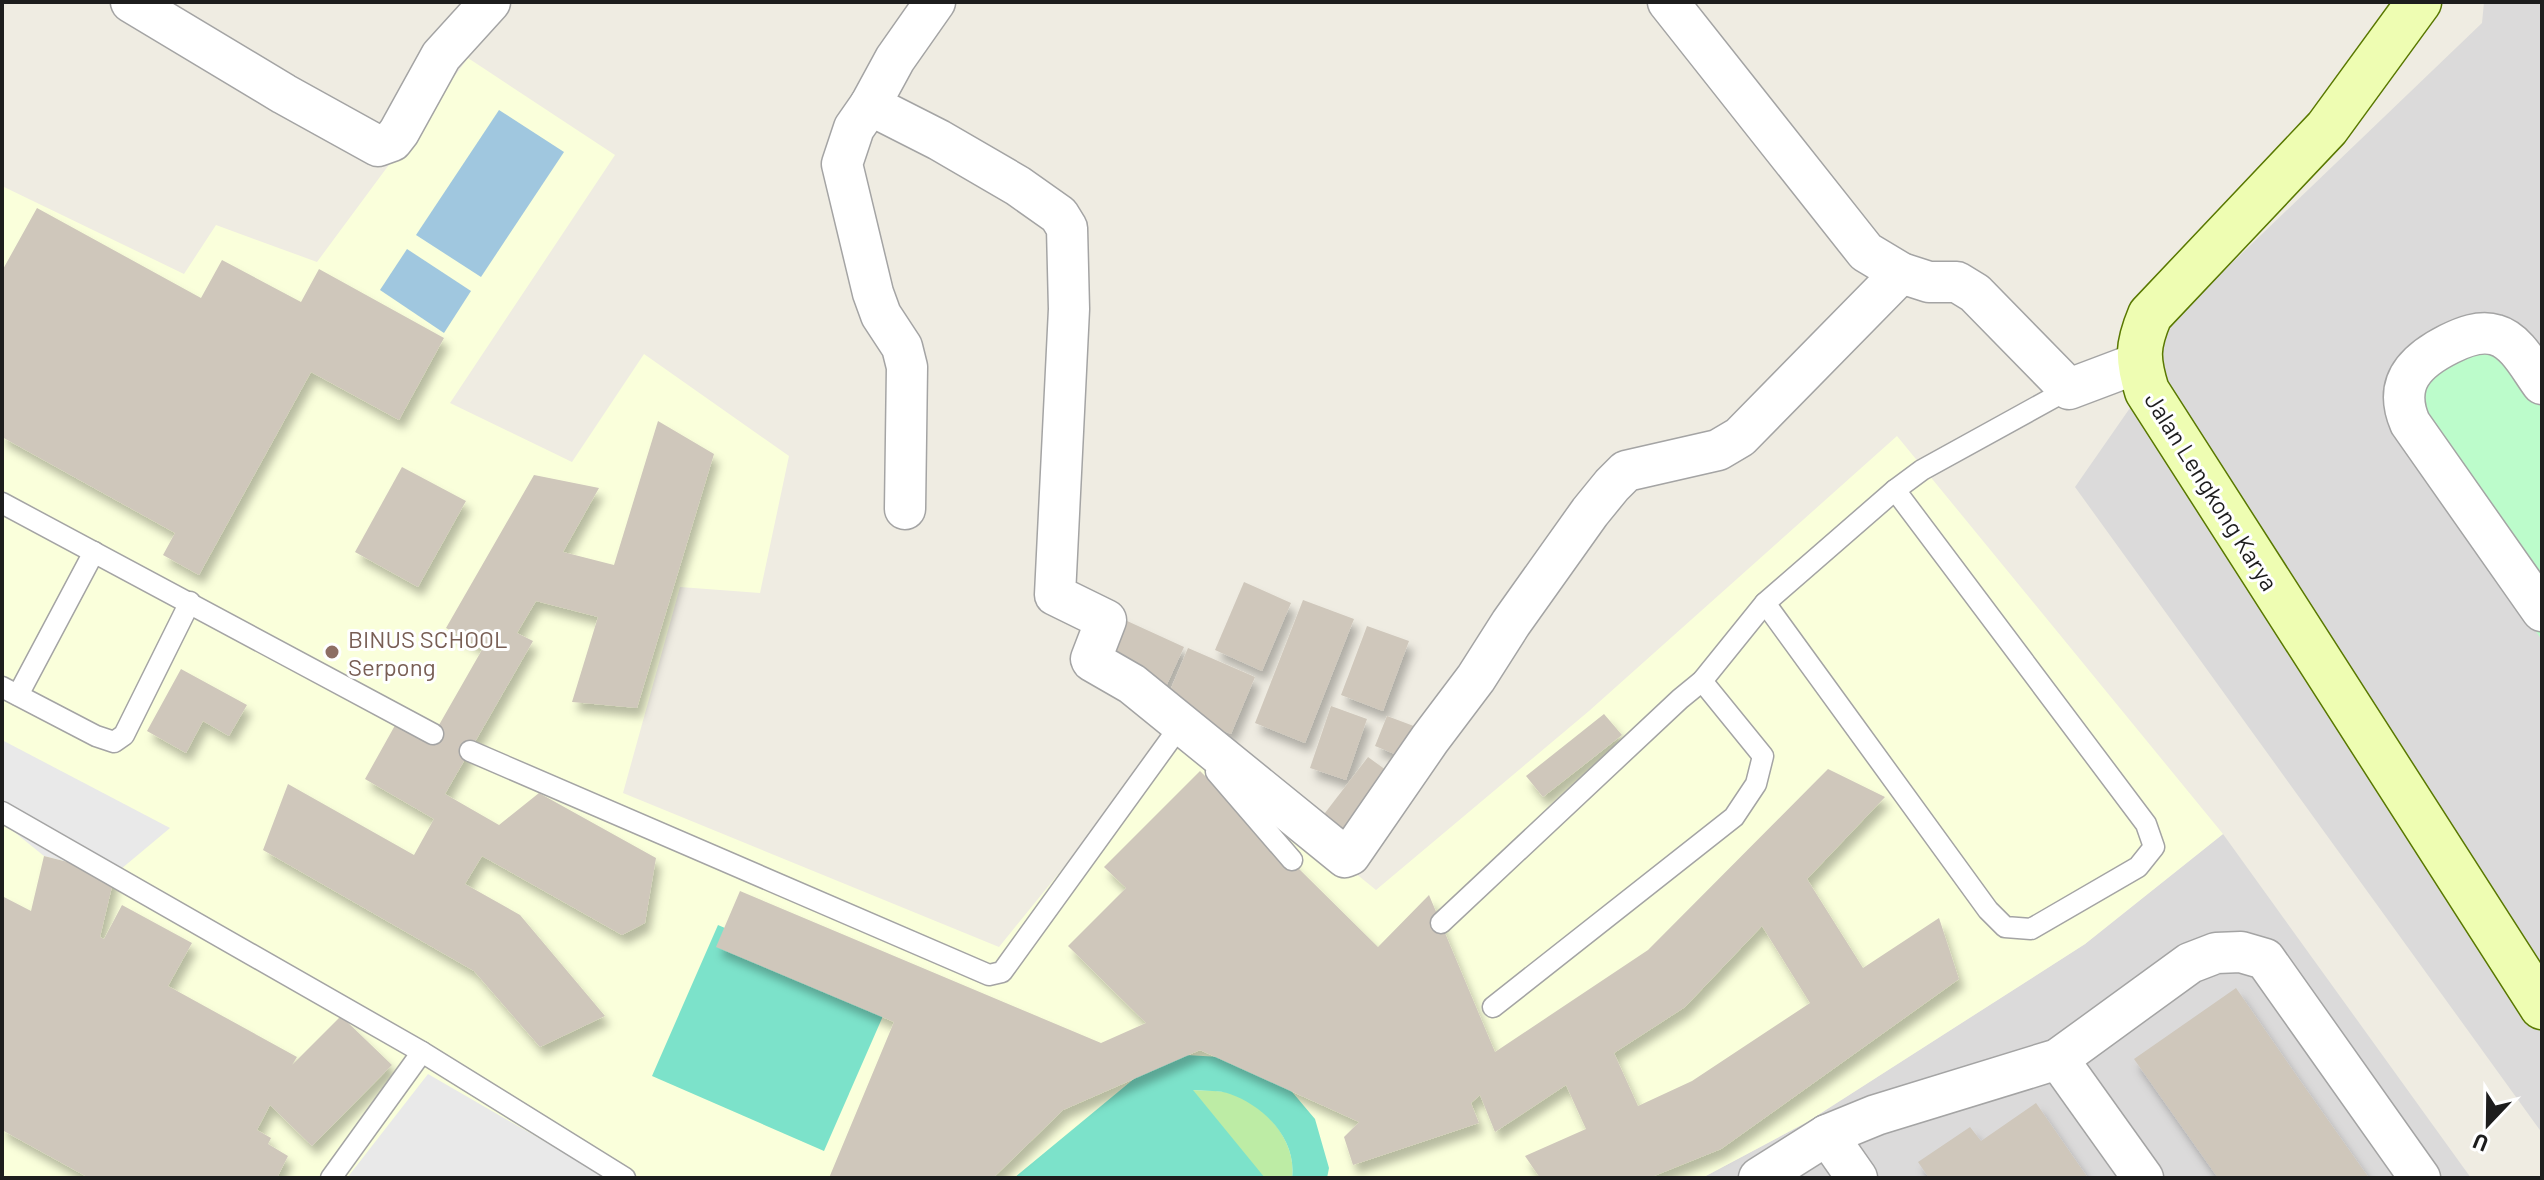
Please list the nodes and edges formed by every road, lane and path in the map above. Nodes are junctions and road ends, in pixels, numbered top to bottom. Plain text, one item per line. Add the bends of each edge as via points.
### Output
1 (131, 2) edge
2 (490, 2) edge
3 (935, 2) edge
4 (1668, 2) edge
5 (2419, 2) edge
6 (870, 105) junction
7 (1901, 273) junction
8 (2138, 363) junction
9 (2542, 384) edge
10 (2057, 396) junction
11 (1895, 490) junction
12 (7, 506) edge
13 (905, 509) dead end
14 (2, 528) edge
15 (94, 552) junction
16 (190, 602) junction
17 (1765, 603) junction
18 (2542, 611) edge
19 (1702, 681) junction
20 (10, 691) edge
21 (433, 734) dead end
22 (470, 751) dead end
23 (2, 812) edge
24 (1292, 860) dead end
25 (1441, 923) dead end
26 (1493, 1007) dead end
27 (2542, 1007) edge
28 (422, 1052) junction
29 (2058, 1059) junction
30 (1827, 1135) junction
31 (331, 1178) edge
32 (625, 1178) edge
33 (1759, 1178) edge
34 (1857, 1178) edge
35 (2143, 1178) edge
36 (2420, 1178) edge

1 - 2 street via 378,146 399,132 441,56
3 - 6 street
4 - 7 street via 1866,252
5 - 8 street, Jalan Lengkong Karya via 2327,128 2150,315
6 - 7 street via 1018,186 1059,215 1067,228 1069,309 1053,591 1106,620 1092,661 1132,684 1345,857 1612,485 1626,471 1718,450 1740,437
6 - 13 street via 854,128 842,164 873,293 907,367
7 - 10 street via 1929,282 1957,282 1975,293
8 - 10 street
8 - 27 street, Jalan Lengkong Karya via 2147,391
9 - 18 street via 2513,344 2497,335 2475,333 2416,365 2404,400 2410,423
10 - 11 lane
11 - 17 lane
11 - 17 lane via 2146,824 2154,847 2138,867 2031,929 2005,927
12 - 14 lane
12 - 15 lane
15 - 16 lane
15 - 20 lane
16 - 20 lane via 124,735 114,742
16 - 21 lane
17 - 19 lane
19 - 25 lane
19 - 26 lane via 1763,756 1756,784 1734,817
22 - 24 lane via 989,975 1002,972 1178,734
23 - 28 lane
28 - 31 lane
28 - 32 lane
29 - 30 street
29 - 35 street
29 - 36 street via 2190,963 2216,953 2241,952 2265,959
30 - 33 street
30 - 34 street

